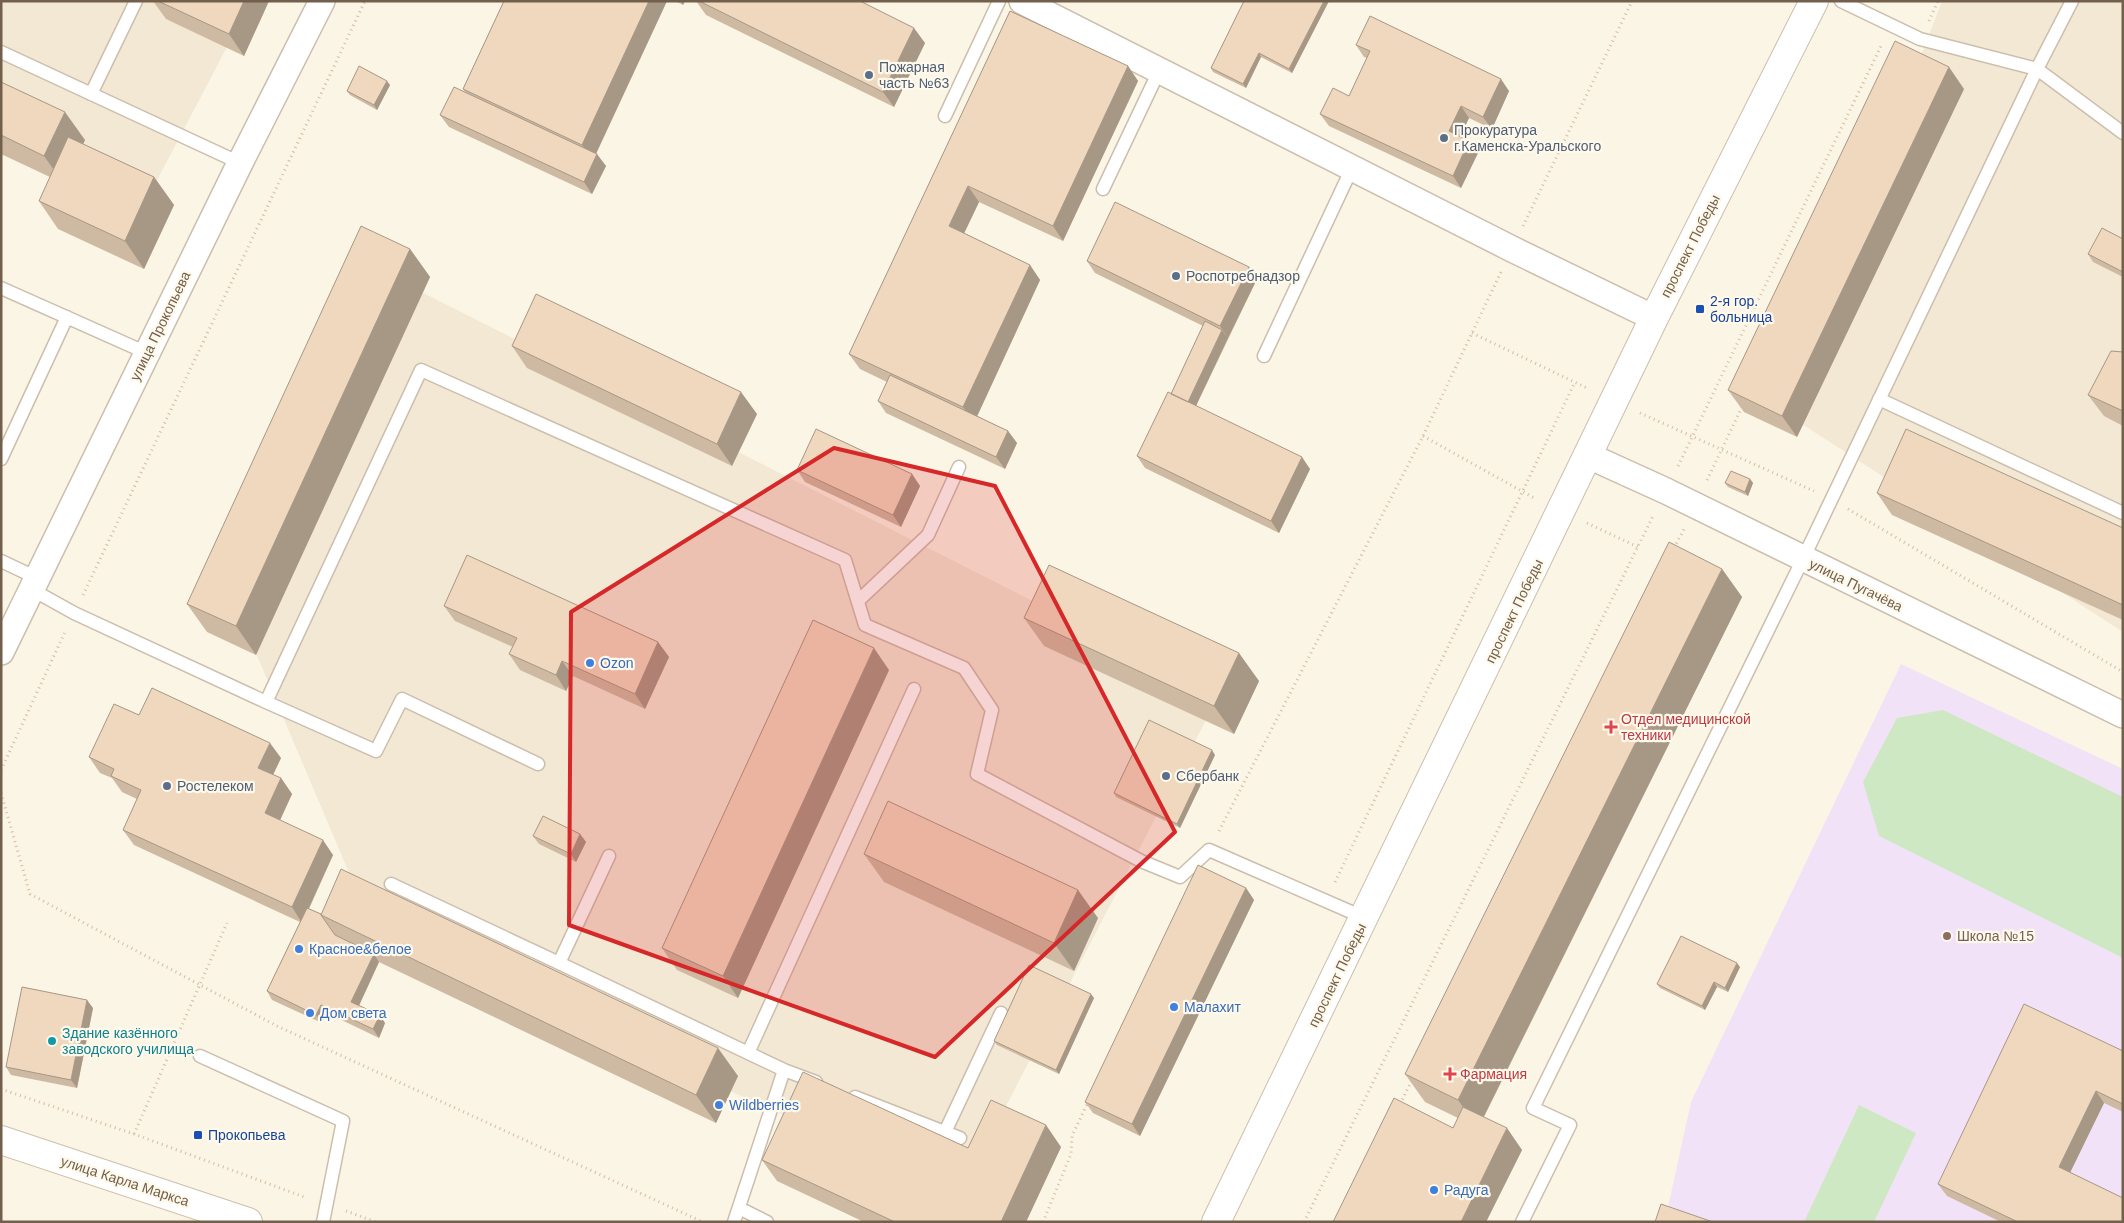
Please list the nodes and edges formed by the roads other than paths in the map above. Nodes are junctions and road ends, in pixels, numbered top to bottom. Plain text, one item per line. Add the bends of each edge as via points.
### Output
1 (136, 1) edge
2 (322, 1) edge
3 (999, 1) edge
4 (1022, 1) edge
5 (1814, 1) edge
6 (1841, 1) edge
7 (2072, 1) edge
8 (1, 52) edge
9 (2037, 69) junction
10 (1159, 71) junction
11 (90, 94) junction
12 (945, 116) dead end
13 (2123, 133) edge
14 (240, 163) junction
15 (1352, 168) junction
16 (1103, 189) dead end
17 (1, 288) edge
18 (67, 317) junction
19 (1654, 318) junction
20 (147, 353) junction
21 (1264, 356) dead end
22 (1880, 399) junction
23 (1589, 456) junction
24 (1, 459) edge
25 (959, 467) dead end
26 (2123, 513) edge
27 (1803, 559) junction
28 (1, 561) edge
29 (34, 583) junction
30 (858, 602) junction
31 (1, 652) edge
32 (914, 688) dead end
33 (266, 702) junction
34 (2123, 715) edge
35 (538, 764) dead end
36 (609, 856) dead end
37 (391, 884) dead end
38 (1365, 918) junction
39 (559, 963) junction
40 (1001, 1013) dead end
41 (748, 1053) junction
42 (200, 1056) dead end
43 (784, 1070) junction
44 (829, 1087) edge
45 (847, 1094) edge
46 (945, 1132) junction
47 (960, 1138) dead end
48 (1, 1140) edge
49 (739, 1208) junction
50 (248, 1222) edge
51 (323, 1222) edge
52 (734, 1222) edge
53 (768, 1222) edge
54 (1216, 1222) edge
55 (1522, 1222) edge

1 - 11 lane
2 - 14 street, улица Прокопьева
3 - 12 lane
4 - 10 street
5 - 19 street, проспект Победы
6 - 9 lane via 1920,39
7 - 9 lane
8 - 11 lane
9 - 13 lane
9 - 22 lane
10 - 15 street
10 - 16 lane
11 - 14 lane
14 - 20 street, улица Прокопьева
15 - 19 street
15 - 21 lane
17 - 18 lane
18 - 20 lane
18 - 24 lane
19 - 23 street, проспект Победы
20 - 29 street, улица Прокопьева
22 - 26 lane
22 - 27 lane
23 - 27 street, улица Пугачёва
23 - 38 street, проспект Победы
25 - 30 lane via 928,535
27 - 34 street, улица Пугачёва
27 - 55 lane via 1533,1108 1570,1125
28 - 29 lane
29 - 31 street, улица Прокопьева
29 - 33 lane via 74,613
30 - 33 lane via 845,560 421,370
30 - 38 lane via 865,625 964,668 992,710 977,774 1141,861 1180,877 1209,850
32 - 41 lane
33 - 35 lane via 376,751 402,699
36 - 39 lane
37 - 39 lane
38 - 54 street, проспект Победы
39 - 41 lane
40 - 46 lane
41 - 43 lane
42 - 51 lane via 343,1121
43 - 44 lane
43 - 49 lane
45 - 46 lane
46 - 47 lane
48 - 50 street, улица Карла Маркса
49 - 52 lane
49 - 53 lane

